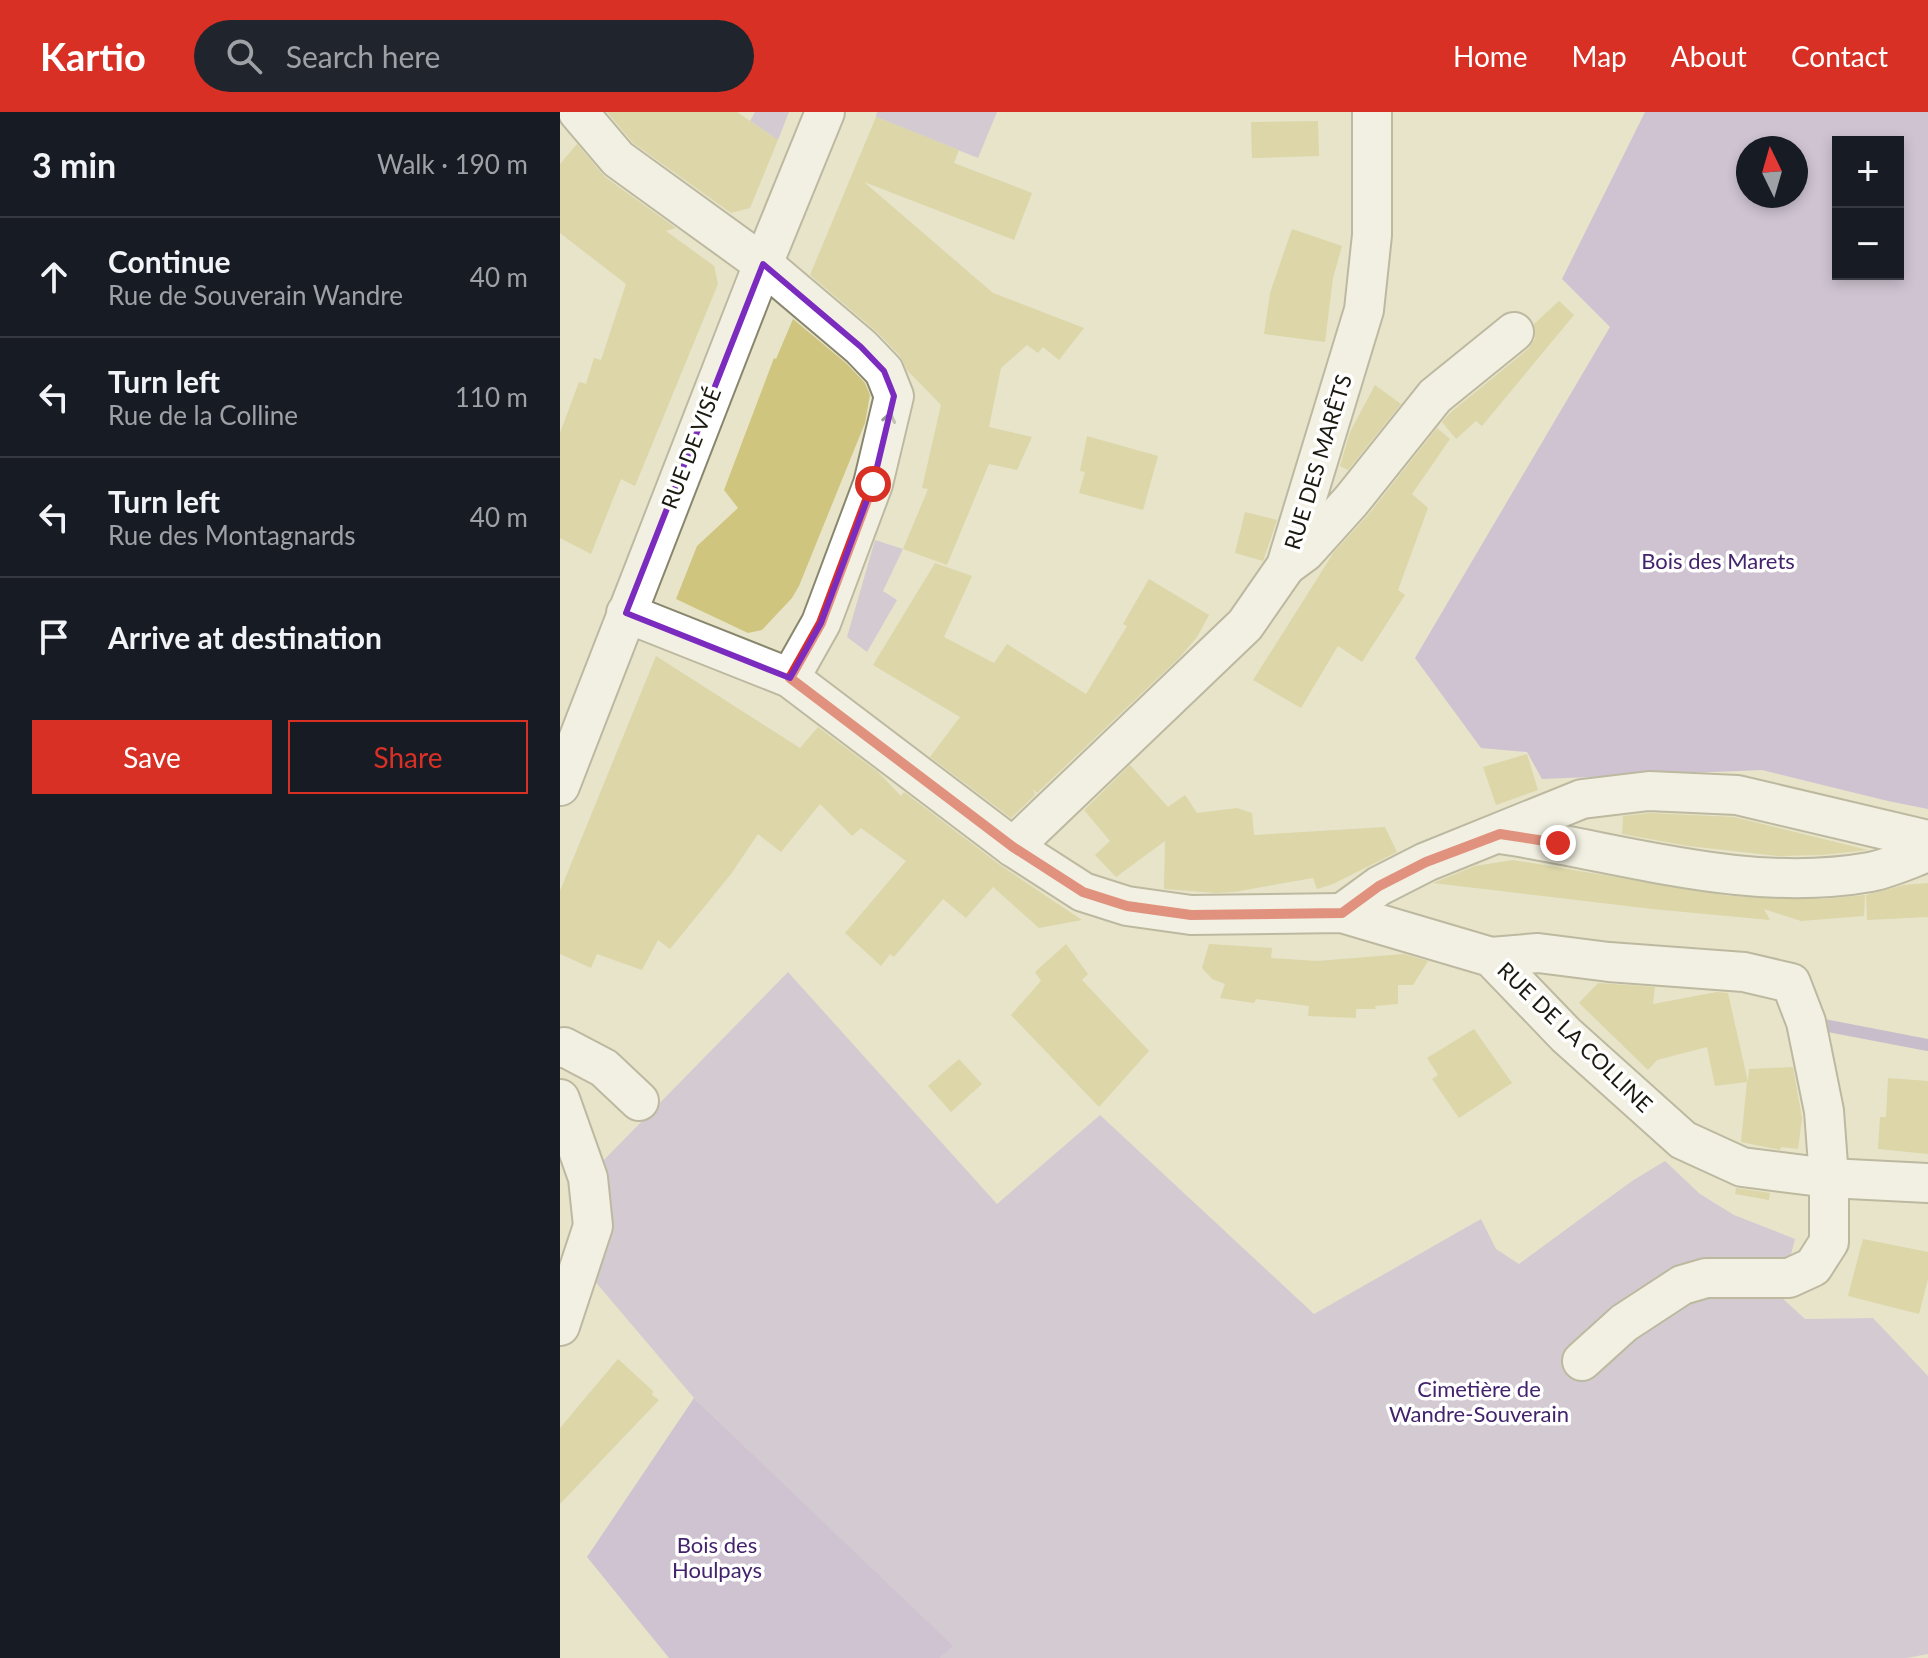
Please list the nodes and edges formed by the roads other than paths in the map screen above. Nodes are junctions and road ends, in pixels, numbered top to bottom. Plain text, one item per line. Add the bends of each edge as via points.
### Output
1 (578, 112) edge
2 (825, 112) edge
3 (1372, 112) edge
4 (763, 264) junction
5 (1514, 332) dead end
6 (1286, 566) junction
7 (626, 613) junction
8 (790, 678) junction
9 (572, 719) edge
10 (560, 786) edge
11 (1500, 834) junction
12 (1928, 840) edge
13 (1013, 847) junction
14 (1928, 852) edge
15 (1342, 913) junction
16 (1491, 957) junction
17 (560, 1048) edge
18 (560, 1099) edge
19 (639, 1101) dead end
20 (1829, 1178) junction
21 (1928, 1183) edge
22 (560, 1326) edge
23 (1582, 1361) dead end

1 - 4 street via 618,159
2 - 4 street, RUE DE VISÉ
3 - 6 street, RUE DES MARÊTS via 1372,235 1364,310
4 - 7 street, RUE DE VISÉ
8 -> 4 street via 821,623 873,484 894,396 884,371 861,347
5 - 6 street via 1435,396 1351,501
6 - 13 street, RUE DES MARÊTS via 1245,625
7 - 8 street, RUE DE LA COLLINE
7 - 9 street, RUE DE VISÉ
8 - 13 street, RUE DE LA COLLINE
9 - 10 street, RUE DE VISÉ
11 - 12 street via 1582,799 1649,791 1737,795
11 - 14 street via 1758,878 1872,872
11 - 15 street via 1402,874
13 - 15 street, RUE DE LA COLLINE via 1083,892 1127,906 1191,915
15 - 16 street, RUE DE LA COLLINE
16 - 20 street, RUE DE LA COLLINE via 1566,1035 1683,1140 1742,1167
16 - 20 street via 1538,953 1744,972 1791,983 1806,1022 1824,1111
17 - 19 street via 604,1068
18 - 22 street via 588,1178 593,1226
20 - 21 street, RUE DE LA COLLINE
20 - 23 street via 1829,1242 1813,1267 1789,1278 1706,1278 1682,1285 1624,1323

